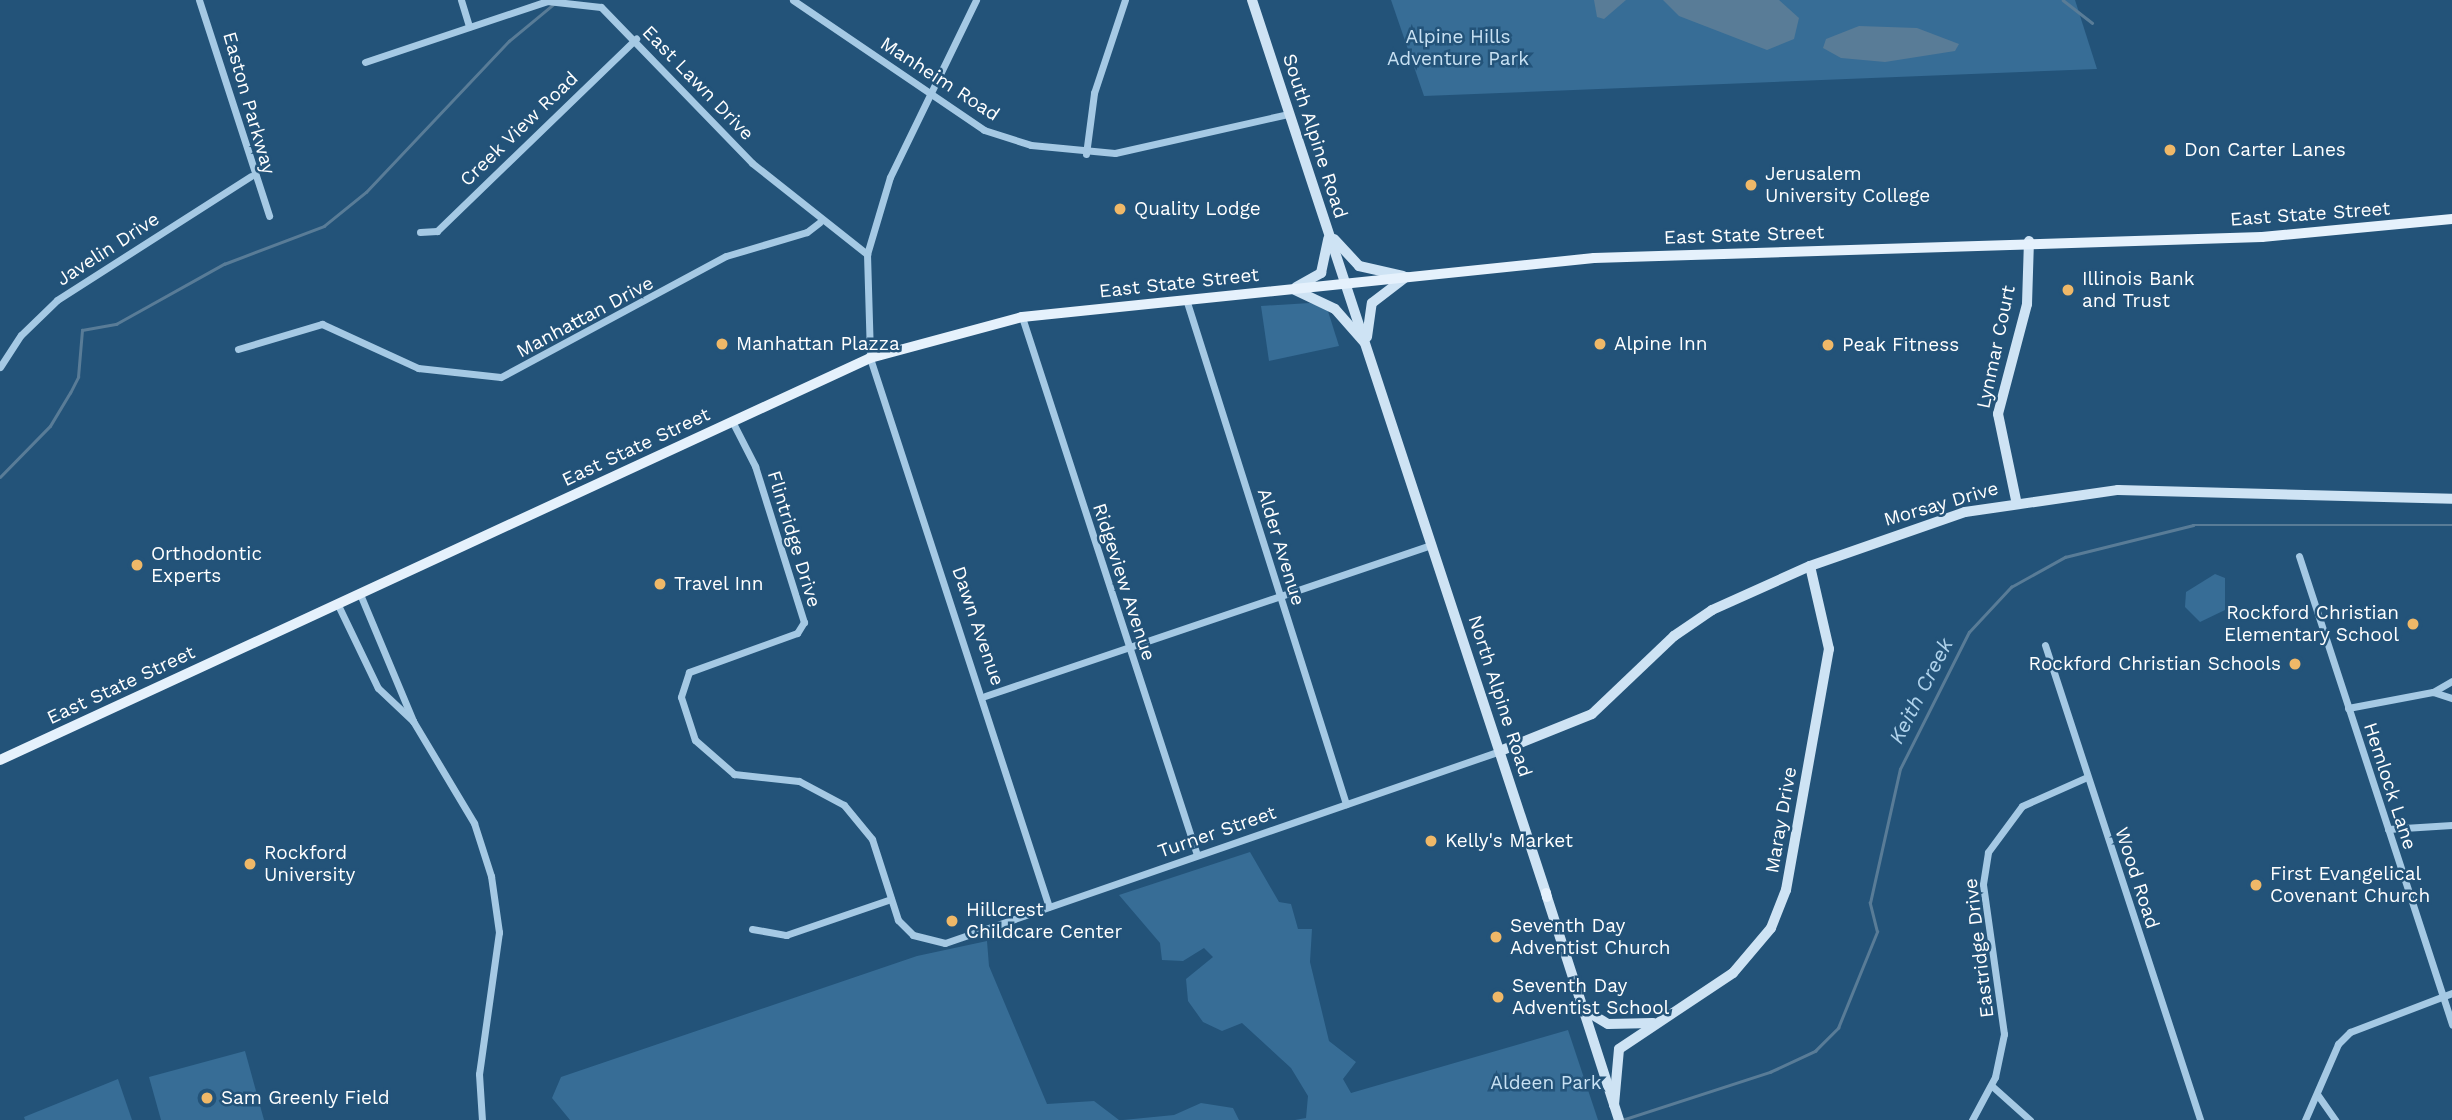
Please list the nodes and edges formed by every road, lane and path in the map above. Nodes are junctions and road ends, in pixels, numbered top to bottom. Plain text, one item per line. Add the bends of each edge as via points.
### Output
1 (199, 0) edge
2 (461, 0) edge
3 (793, 0) edge
4 (976, 0) edge
5 (1125, 0) edge
6 (1252, 0) edge
7 (469, 27) junction
8 (636, 39) junction
9 (365, 62) dead end
10 (931, 95) junction
11 (1288, 114) junction
12 (1086, 154) junction
13 (251, 176) junction
14 (269, 216) dead end
15 (2452, 219) edge
16 (820, 222) junction
17 (1327, 229) junction
18 (420, 232) dead end
19 (2029, 241) junction
20 (867, 254) junction
21 (1406, 277) junction
22 (1346, 283) junction
23 (1288, 289) junction
24 (1186, 299) junction
25 (1022, 317) junction
26 (1367, 345) junction
27 (238, 349) dead end
28 (870, 358) junction
29 (0, 368) edge
30 (732, 421) junction
31 (2452, 499) edge
32 (2016, 500) junction
33 (1432, 545) junction
34 (2299, 556) dead end
35 (1810, 566) junction
36 (360, 594) junction
37 (1279, 595) junction
38 (338, 605) junction
39 (2045, 645) dead end
40 (1129, 648) junction
41 (2452, 681) edge
42 (2433, 692) junction
43 (985, 696) junction
44 (2452, 698) edge
45 (2348, 708) junction
46 (413, 721) junction
47 (1500, 751) junction
48 (0, 760) edge
49 (2087, 777) junction
50 (1346, 804) junction
51 (2452, 825) edge
52 (2388, 829) junction
53 (1197, 855) junction
54 (891, 899) junction
55 (1049, 907) junction
56 (752, 929) dead end
57 (946, 943) joint
58 (2452, 993) edge
59 (2442, 996) junction
60 (1583, 1009) junction
61 (1653, 1023) junction
62 (2452, 1025) edge
63 (1992, 1086) junction
64 (2317, 1094) junction
65 (1614, 1105) junction
66 (482, 1120) edge
67 (1619, 1120) edge
68 (1972, 1120) edge
69 (2030, 1120) edge
70 (2200, 1120) edge
71 (2305, 1120) edge
72 (2335, 1120) edge

1 - 13 street, Easton Parkway
2 - 7 street
3 - 10 street, Manheim Road
4 - 10 street, Dawn Avenue
5 - 12 street via 1094,93
6 - 11 street, South Alpine Road
7 - 8 street, East Lawn Drive via 547,1 579,0 601,7
7 - 9 street, East Lawn Drive
8 - 16 street, East Lawn Drive via 752,163
8 - 18 street, Creek View Road via 437,231
10 - 12 street, Manheim Road via 984,130
10 - 20 street, Dawn Avenue via 890,177
11 - 12 street, Manheim Road via 1163,146
11 - 17 street, South Alpine Road
13 - 14 street, Easton Parkway
13 - 29 street, Javelin Drive via 57,300 22,335
15 - 19 main road, East State Street via 2262,237
16 - 20 street, East Lawn Drive
16 - 27 street, Manhattan Drive via 726,256 634,311 500,377 418,368 322,324
17 - 21 street via 1359,265
17 - 22 street, South Alpine Road
17 - 23 street via 1321,273
19 - 21 main road, East State Street via 1594,258
19 - 32 street, Lynmar Court via 2027,304 1998,414
20 - 28 street, Dawn Avenue
21 - 22 main road, East State Street
21 - 26 street via 1372,303
22 - 23 main road, East State Street
22 - 26 street, North Alpine Road
23 - 24 main road, East State Street
23 - 26 street via 1335,309
24 - 25 main road, East State Street
24 - 37 street, Alder Avenue
25 - 28 main road, East State Street
25 - 40 street, Ridgeview Avenue
26 - 33 street, North Alpine Road
28 - 30 main road, East State Street
28 - 43 street, Dawn Avenue
30 - 36 main road, East State Street
30 - 54 street, Flintridge Drive via 755,466 804,622 797,634 700,664 681,684 695,740 720,767 799,781 844,805 872,839
31 - 32 street, Morsay Drive via 2118,490
32 - 35 street, Morsay Drive via 1913,527
33 - 37 street
33 - 47 street, North Alpine Road
34 - 45 street, Hemlock Lane
35 - 47 street, Morsay Drive via 1712,610 1674,636 1592,714
35 - 61 street, Maray Drive via 1829,649 1786,890 1771,928 1733,973 1700,1000
36 - 38 main road, East State Street
36 - 46 street
37 - 40 street
37 - 50 street, Alder Avenue
38 - 46 street via 378,688
38 - 48 main road, East State Street
39 - 49 street, Wood Road
40 - 43 street
40 - 53 street, Ridgeview Avenue
41 - 42 street
42 - 44 street
42 - 45 street
43 - 55 street, Dawn Avenue
45 - 52 street, Hemlock Lane
46 - 66 street via 452,779 491,876 499,932 479,1074
47 - 50 street, Turner Street
47 - 60 street, North Alpine Road
49 - 63 street, Eastridge Drive via 2022,806 1989,852 1983,884 2004,1034
49 - 70 street, Wood Road
50 - 53 street, Turner Street
51 - 52 street
52 - 59 street, Hemlock Lane
53 - 55 street, Turner Street
54 - 56 street via 786,936
54 - 57 street, Flintridge Drive via 898,920 913,935
55 - 57 street, Turner Street
58 - 59 street
59 - 62 street, Hemlock Lane
59 - 64 street via 2350,1032 2338,1044
60 - 61 street via 1608,1024
60 - 65 street, North Alpine Road
61 - 65 street via 1619,1049
63 - 68 street, Eastridge Drive
63 - 69 street
64 - 71 street
64 - 72 street
65 - 67 street, North Alpine Road

